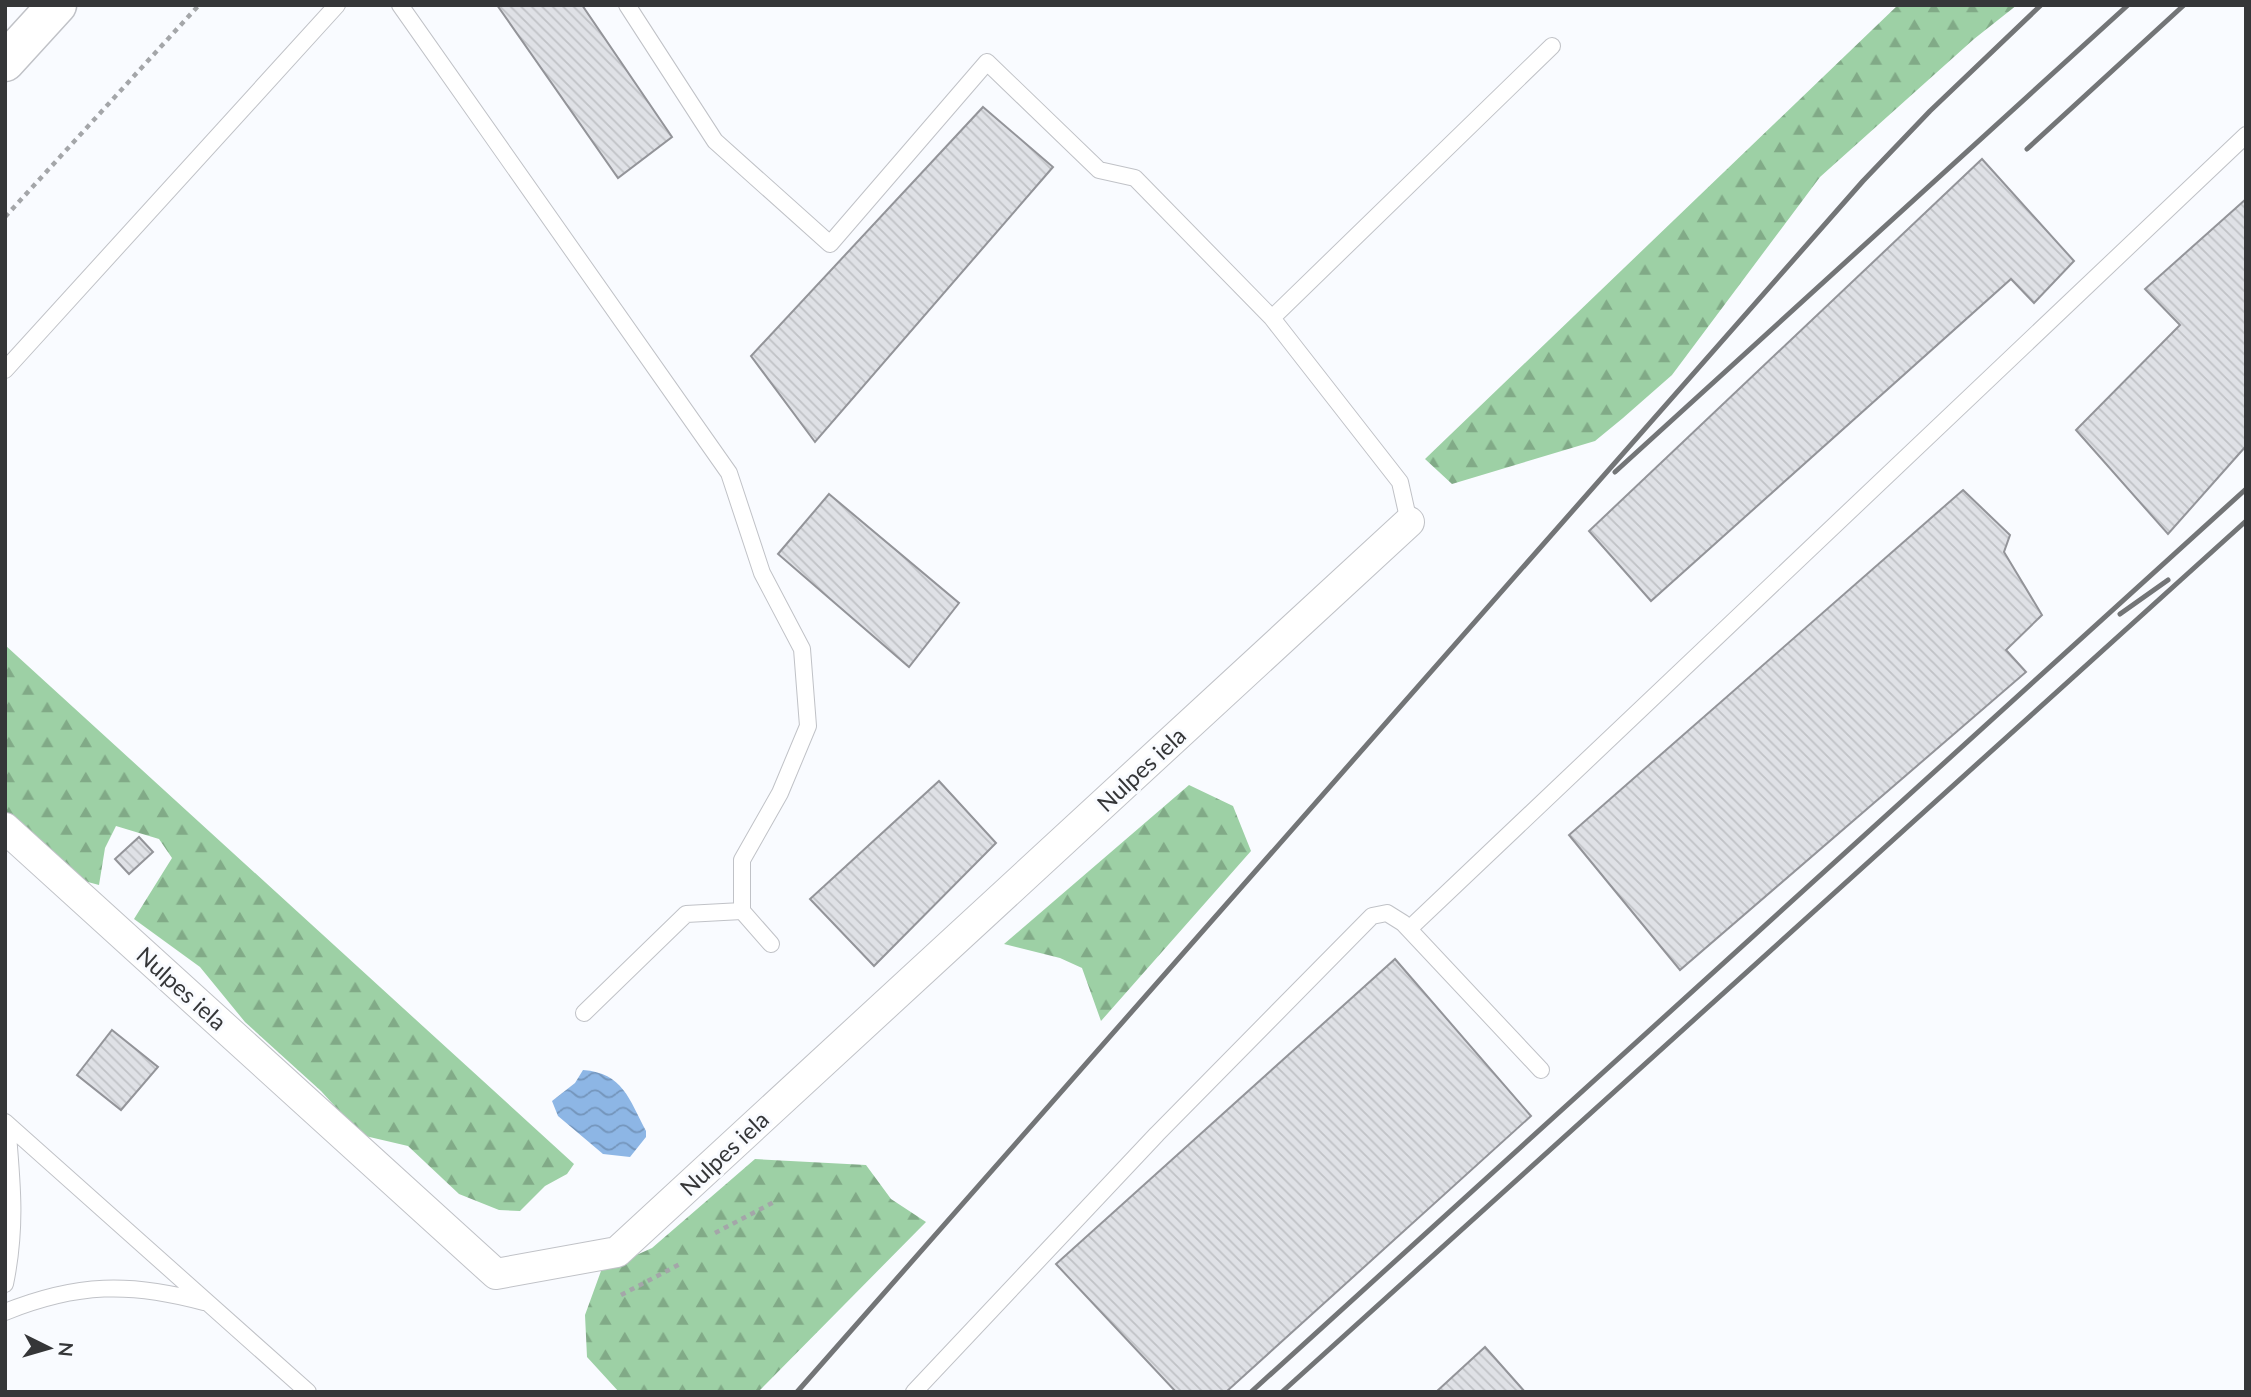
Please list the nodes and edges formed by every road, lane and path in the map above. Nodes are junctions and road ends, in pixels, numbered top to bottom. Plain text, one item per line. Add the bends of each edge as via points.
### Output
1 (57, 5) edge
2 (199, 5) edge
3 (337, 5) edge
4 (400, 5) edge
5 (627, 5) edge
6 (1552, 46) dead end
7 (5, 62) edge
8 (2246, 135) edge
9 (5, 217) edge
10 (1272, 318) junction
11 (5, 370) edge
12 (1409, 522) joint
13 (5, 828) edge
14 (743, 911) junction
15 (1409, 929) junction
16 (771, 944) dead end
17 (584, 1013) dead end
18 (1541, 1070) dead end
19 (6, 1123) edge
20 (774, 1202) dead end
21 (715, 1233) dead end
22 (680, 1264) dead end
23 (5, 1284) edge
24 (621, 1295) dead end
25 (209, 1303) junction
26 (5, 1312) edge
27 (308, 1392) edge
28 (914, 1392) edge

1 - 7 highway
2 - 9 path
3 - 11 lane
4 - 14 lane via 729,472 762,573 802,649 808,726 780,793 742,860
5 - 10 lane via 715,142 830,244 987,62 1099,170 1135,178
6 - 10 lane
8 - 15 lane
10 - 12 lane via 1400,482
12 - 13 street, Nulpes iela via 617,1252 496,1274
14 - 16 lane
14 - 17 lane via 686,914
15 - 18 lane
15 - 28 lane via 1387,913 1372,916 1147,1144
19 - 23 lane via 14,1231
19 - 25 lane
20 - 21 path
22 - 24 path
25 - 26 lane via 164,1291 111,1288 48,1295
25 - 27 lane

